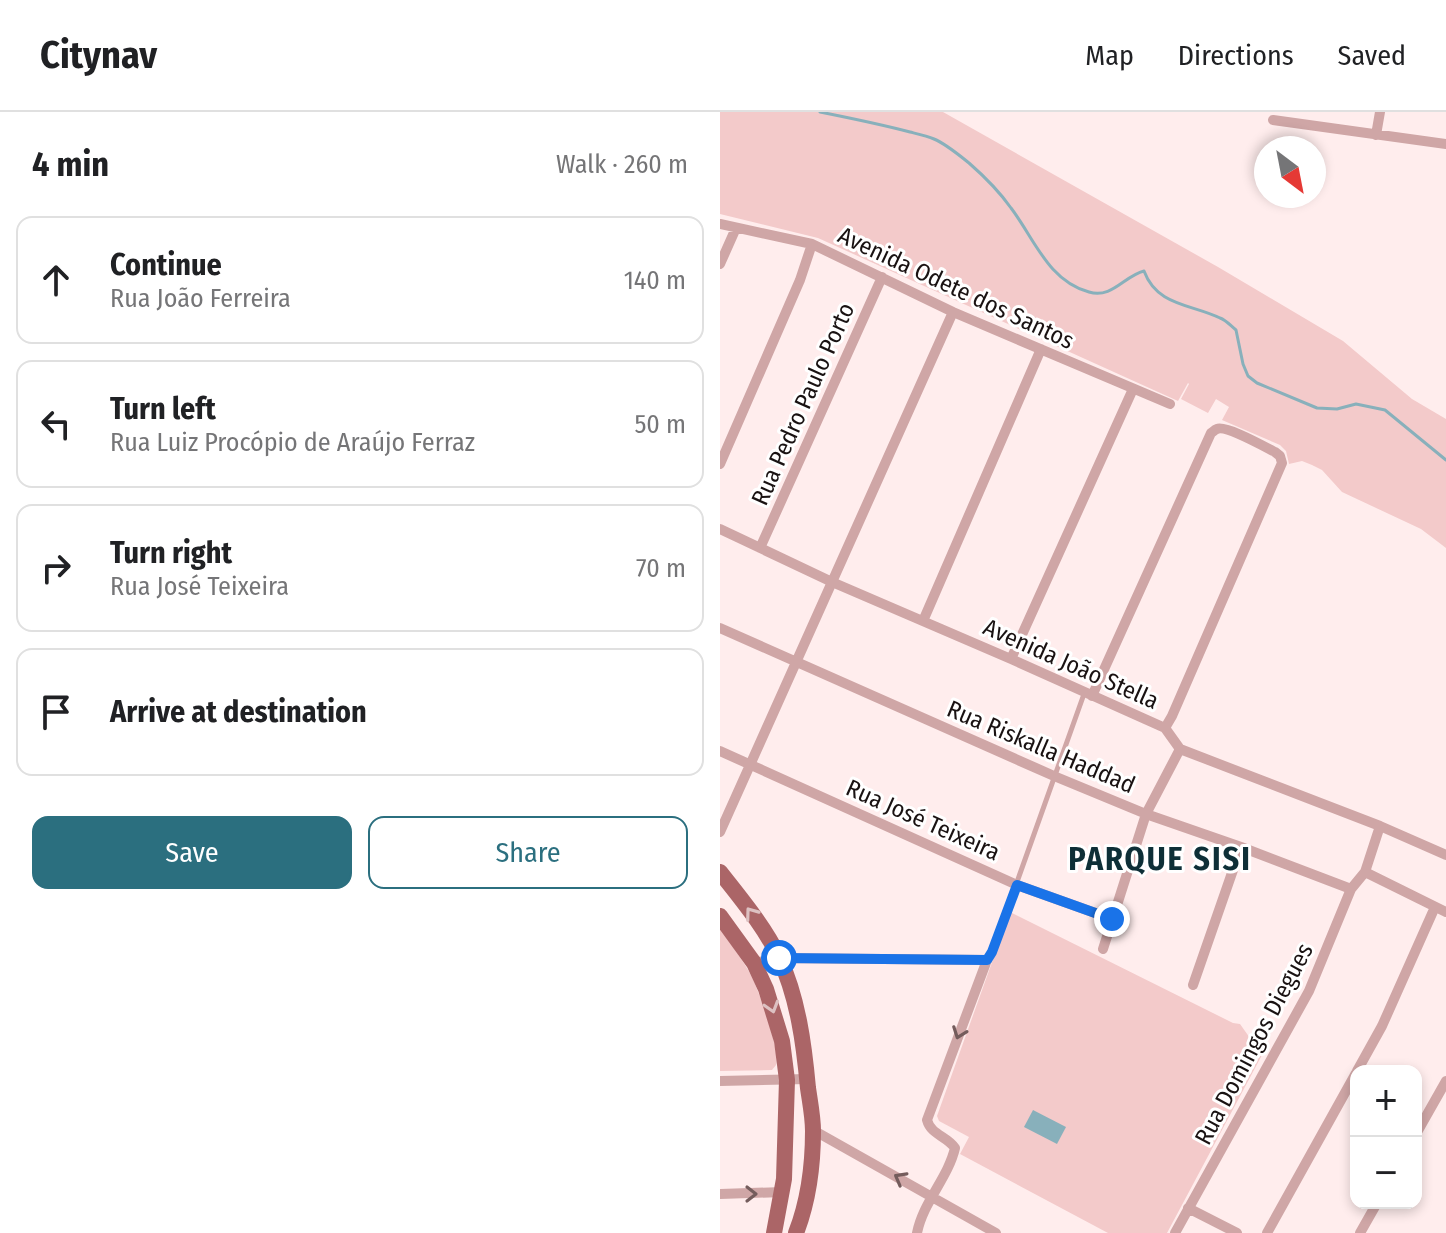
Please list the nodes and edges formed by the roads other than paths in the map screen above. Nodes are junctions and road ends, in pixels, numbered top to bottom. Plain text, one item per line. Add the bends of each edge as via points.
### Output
1 (1380, 112) edge
2 (1273, 120) dead end
3 (1376, 135) junction
4 (1446, 144) edge
5 (720, 224) edge
6 (736, 228) junction
7 (812, 244) junction
8 (720, 264) edge
9 (882, 277) junction
10 (953, 312) junction
11 (1041, 349) junction
12 (1133, 389) junction
13 (1170, 404) dead end
14 (720, 464) edge
15 (720, 529) edge
16 (760, 548) junction
17 (832, 582) junction
18 (923, 621) junction
19 (720, 628) edge
20 (1011, 659) junction
21 (796, 663) junction
22 (1088, 695) junction
23 (1165, 728) junction
24 (1180, 749) junction
25 (720, 751) edge
26 (750, 765) junction
27 (1054, 776) junction
28 (1146, 814) junction
29 (1380, 826) junction
30 (720, 832) edge
31 (1241, 847) junction
32 (1446, 855) edge
33 (720, 872) edge
34 (1365, 872) junction
35 (1017, 885) junction
36 (1351, 889) junction
37 (1435, 907) junction
38 (1446, 912) edge
39 (720, 916) edge
40 (1112, 919) junction
41 (1103, 949) dead end
42 (779, 958) junction
43 (987, 960) junction
44 (754, 963) junction
45 (1193, 985) dead end
46 (1360, 1065) edge
47 (808, 1079) junction
48 (787, 1080) junction
49 (720, 1081) edge
50 (1446, 1081) edge
51 (1350, 1083) edge
52 (1422, 1123) edge
53 (813, 1130) junction
54 (783, 1192) junction
55 (720, 1194) edge
56 (933, 1197) junction
57 (1188, 1208) junction
58 (1374, 1209) edge
59 (774, 1233) edge
60 (796, 1233) edge
61 (917, 1233) edge
62 (996, 1233) edge
63 (1175, 1233) edge
64 (1237, 1233) edge
65 (1267, 1233) edge
66 (1360, 1233) edge

1 - 3 street
2 - 3 street
3 - 4 street
5 - 6 street, Avenida Odete dos Santos
6 - 7 street, Avenida Odete dos Santos
6 - 8 street
7 - 9 street, Avenida Odete dos Santos
7 - 14 street
9 - 10 street, Avenida Odete dos Santos
9 - 16 street, Rua Pedro Paulo Porto
10 - 11 street, Avenida Odete dos Santos
10 - 17 street
11 - 12 street, Avenida Odete dos Santos
11 - 18 street
12 - 13 street, Avenida Odete dos Santos
12 - 20 street
15 - 16 street, Avenida João Stella
16 - 17 street, Avenida João Stella
17 - 18 street, Avenida João Stella
17 - 21 street
18 - 20 street, Avenida João Stella
19 - 21 street, Rua Riskalla Haddad
20 - 22 street, Avenida João Stella
21 - 26 street
21 - 27 street, Rua Riskalla Haddad
22 - 23 street, Avenida João Stella
22 - 23 street via 1211,433 1217,428 1232,431 1272,450 1282,463
22 - 27 lane
23 - 24 street, Avenida João Stella
24 - 28 street
24 - 29 street
25 - 26 street, Rua José Teixeira
26 - 30 street
26 - 35 street, Rua José Teixeira
27 - 28 street, Rua Riskalla Haddad
27 - 35 lane
28 - 31 street, Rua Riskalla Haddad
28 - 40 street
29 - 32 street
29 - 34 street, Rua Domingos Diegues
31 - 36 street, Rua Riskalla Haddad
31 - 45 street
42 -> 33 main road
34 - 36 street, Rua Domingos Diegues
34 - 37 street
35 - 40 street, Rua José Teixeira
35 - 43 lane
36 - 57 street, Rua Domingos Diegues via 1309,991
37 - 38 street
37 - 46 street
39 - 44 main road
40 - 41 street
42 - 43 street
42 - 44 street
42 - 47 main road via 804,1040
43 -> 56 street via 927,1120 955,1148
44 -> 48 main road via 773,1009
47 - 48 street
47 - 53 main road
48 - 49 street
48 - 54 main road
50 - 52 street
51 - 65 street
56 -> 53 street
53 - 60 main road
55 -> 54 street
54 - 59 main road
56 - 61 street
56 - 62 street
57 - 63 street, Rua Domingos Diegues
57 - 64 street
58 - 66 street

